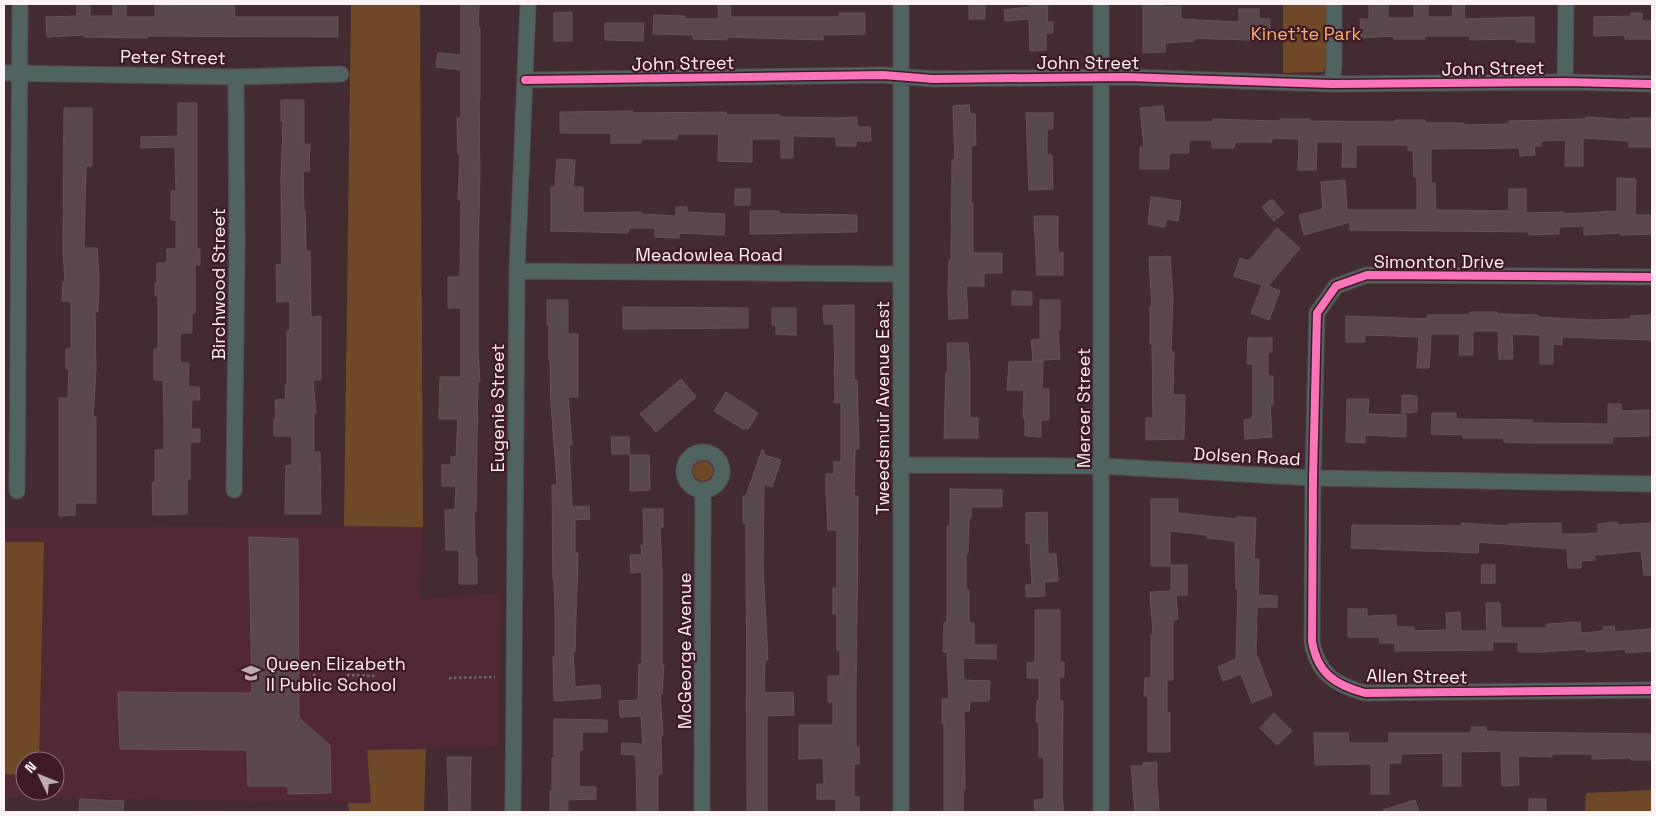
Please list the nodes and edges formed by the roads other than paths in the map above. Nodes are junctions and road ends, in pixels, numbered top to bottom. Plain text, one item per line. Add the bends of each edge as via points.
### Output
1 (20, 4) edge
2 (528, 4) edge
3 (901, 4) edge
4 (1101, 4) edge
5 (1334, 4) edge
6 (1566, 4) edge
7 (4, 73) edge
8 (21, 73) junction
9 (340, 74) dead end
10 (236, 77) junction
11 (901, 77) junction
12 (1101, 77) junction
13 (525, 80) junction
14 (1566, 82) junction
15 (1332, 84) junction
16 (1652, 84) edge
17 (517, 271) junction
18 (901, 274) junction
19 (1652, 277) edge
20 (900, 465) junction
21 (1101, 466) junction
22 (1313, 478) junction
23 (1652, 484) edge
24 (234, 490) dead end
25 (703, 490) dead end
26 (17, 491) dead end
27 (1652, 690) edge
28 (513, 812) edge
29 (702, 812) edge
30 (901, 812) edge
31 (1101, 812) edge

1 - 8 street
2 - 13 street, Eugenie Street
3 - 11 street, Tweedsmuir Avenue East
4 - 12 street, Mercer Street
5 - 15 street
6 - 14 street
7 - 8 street, Peter Street
8 - 10 street, Peter Street
8 - 26 street
9 - 10 street, Peter Street
10 - 24 street, Birchwood Street via 238,246
11 - 12 street, John Street
11 - 13 street, John Street
11 - 18 street, Tweedsmuir Avenue East
12 - 15 street, John Street
12 - 21 street, Mercer Street
13 - 17 street, Eugenie Street
14 - 15 street, John Street
14 - 16 street, John Street
17 - 18 street, Meadowlea Road
17 - 28 street, Eugenie Street
18 - 20 street, Tweedsmuir Avenue East
19 - 22 street, Simonton Drive via 1367,275 1336,286 1317,313
20 - 21 street, Dolsen Road
20 - 30 street, Tweedsmuir Avenue East
21 - 22 street, Dolsen Road
21 - 31 street, Mercer Street
22 - 23 street, Dolsen Road
22 - 27 street, Allen Street via 1312,640 1317,660 1332,679 1365,693
25 - 29 street, McGeorge Avenue

